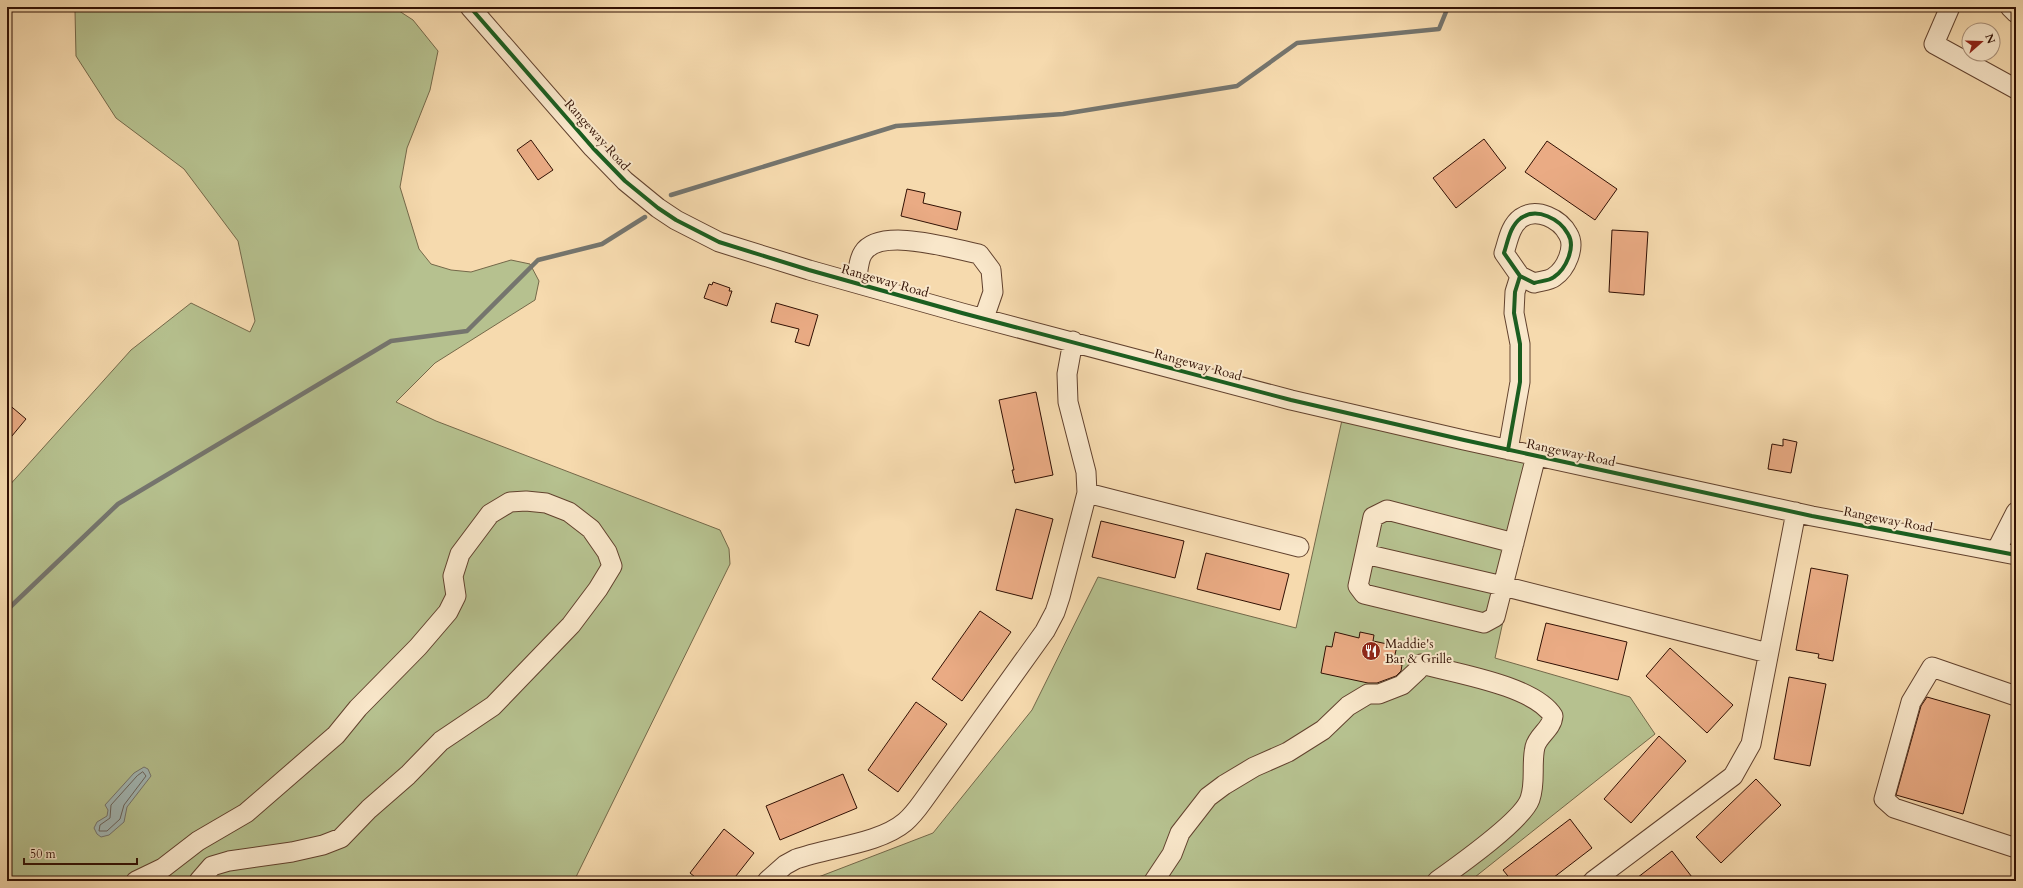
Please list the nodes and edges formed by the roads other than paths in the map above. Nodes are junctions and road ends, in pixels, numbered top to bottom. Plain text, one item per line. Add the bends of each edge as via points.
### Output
1 (470, 7) edge
2 (1950, 7) edge
3 (2010, 7) edge
4 (2016, 13) edge
5 (2016, 89) edge
6 (1520, 276) dead end
7 (856, 283) junction
8 (984, 318) junction
9 (1073, 341) junction
10 (1508, 450) junction
11 (1536, 456) junction
12 (1086, 493) junction
13 (1796, 512) junction
14 (2016, 512) edge
15 (1514, 543) junction
16 (1299, 547) dead end
17 (1996, 551) junction
18 (1365, 554) junction
19 (2016, 555) edge
20 (1503, 586) junction
21 (1768, 653) junction
22 (2016, 696) edge
23 (2015, 842) edge
24 (136, 881) edge
25 (199, 881) edge
26 (767, 881) edge
27 (1154, 881) edge
28 (1437, 881) edge
29 (1593, 881) edge

1 - 7 street, Rangeway Road via 593,148 625,181 658,208 719,242
2 - 5 street via 1934,44
3 - 4 street
6 - 10 street via 1515,292 1514,313 1520,344 1520,382
7 - 8 street, Rangeway Road
7 - 8 street via 862,253 873,242 891,239 915,241 979,254 991,270 993,292
8 - 9 street, Rangeway Road
9 - 10 street, Rangeway Road via 1290,400
9 - 12 street via 1067,374 1068,402 1086,472
10 - 11 street, Rangeway Road
11 - 13 street, Rangeway Road
11 - 15 street
12 - 16 street
12 - 26 street via 1060,597 1052,618 915,812 900,826 885,834 796,859
13 - 17 street, Rangeway Road
13 - 21 street
14 - 17 street
15 - 18 street via 1387,510 1373,517
15 - 20 street
17 - 19 street, Rangeway Road
18 - 20 street
18 - 20 street via 1358,586 1364,594 1484,623 1496,617
20 - 21 street
21 - 29 street via 1751,744 1733,776
22 - 23 street via 1932,668 1911,702 1884,799 1894,808
24 - 25 street via 163,868 198,842 246,813 336,735 448,612 456,596 453,576 460,554 490,514 510,502 526,500 546,503 569,512 591,529 607,552 612,566 571,625 493,706 441,741 341,838 292,852 212,866
27 - 28 street via 1172,854 1180,834 1208,797 1254,767 1288,752 1323,730 1348,706 1362,697 1379,694 1402,685 1421,664 1519,691 1543,704 1553,716 1553,722 1537,742 1533,788 1527,806 1512,823

